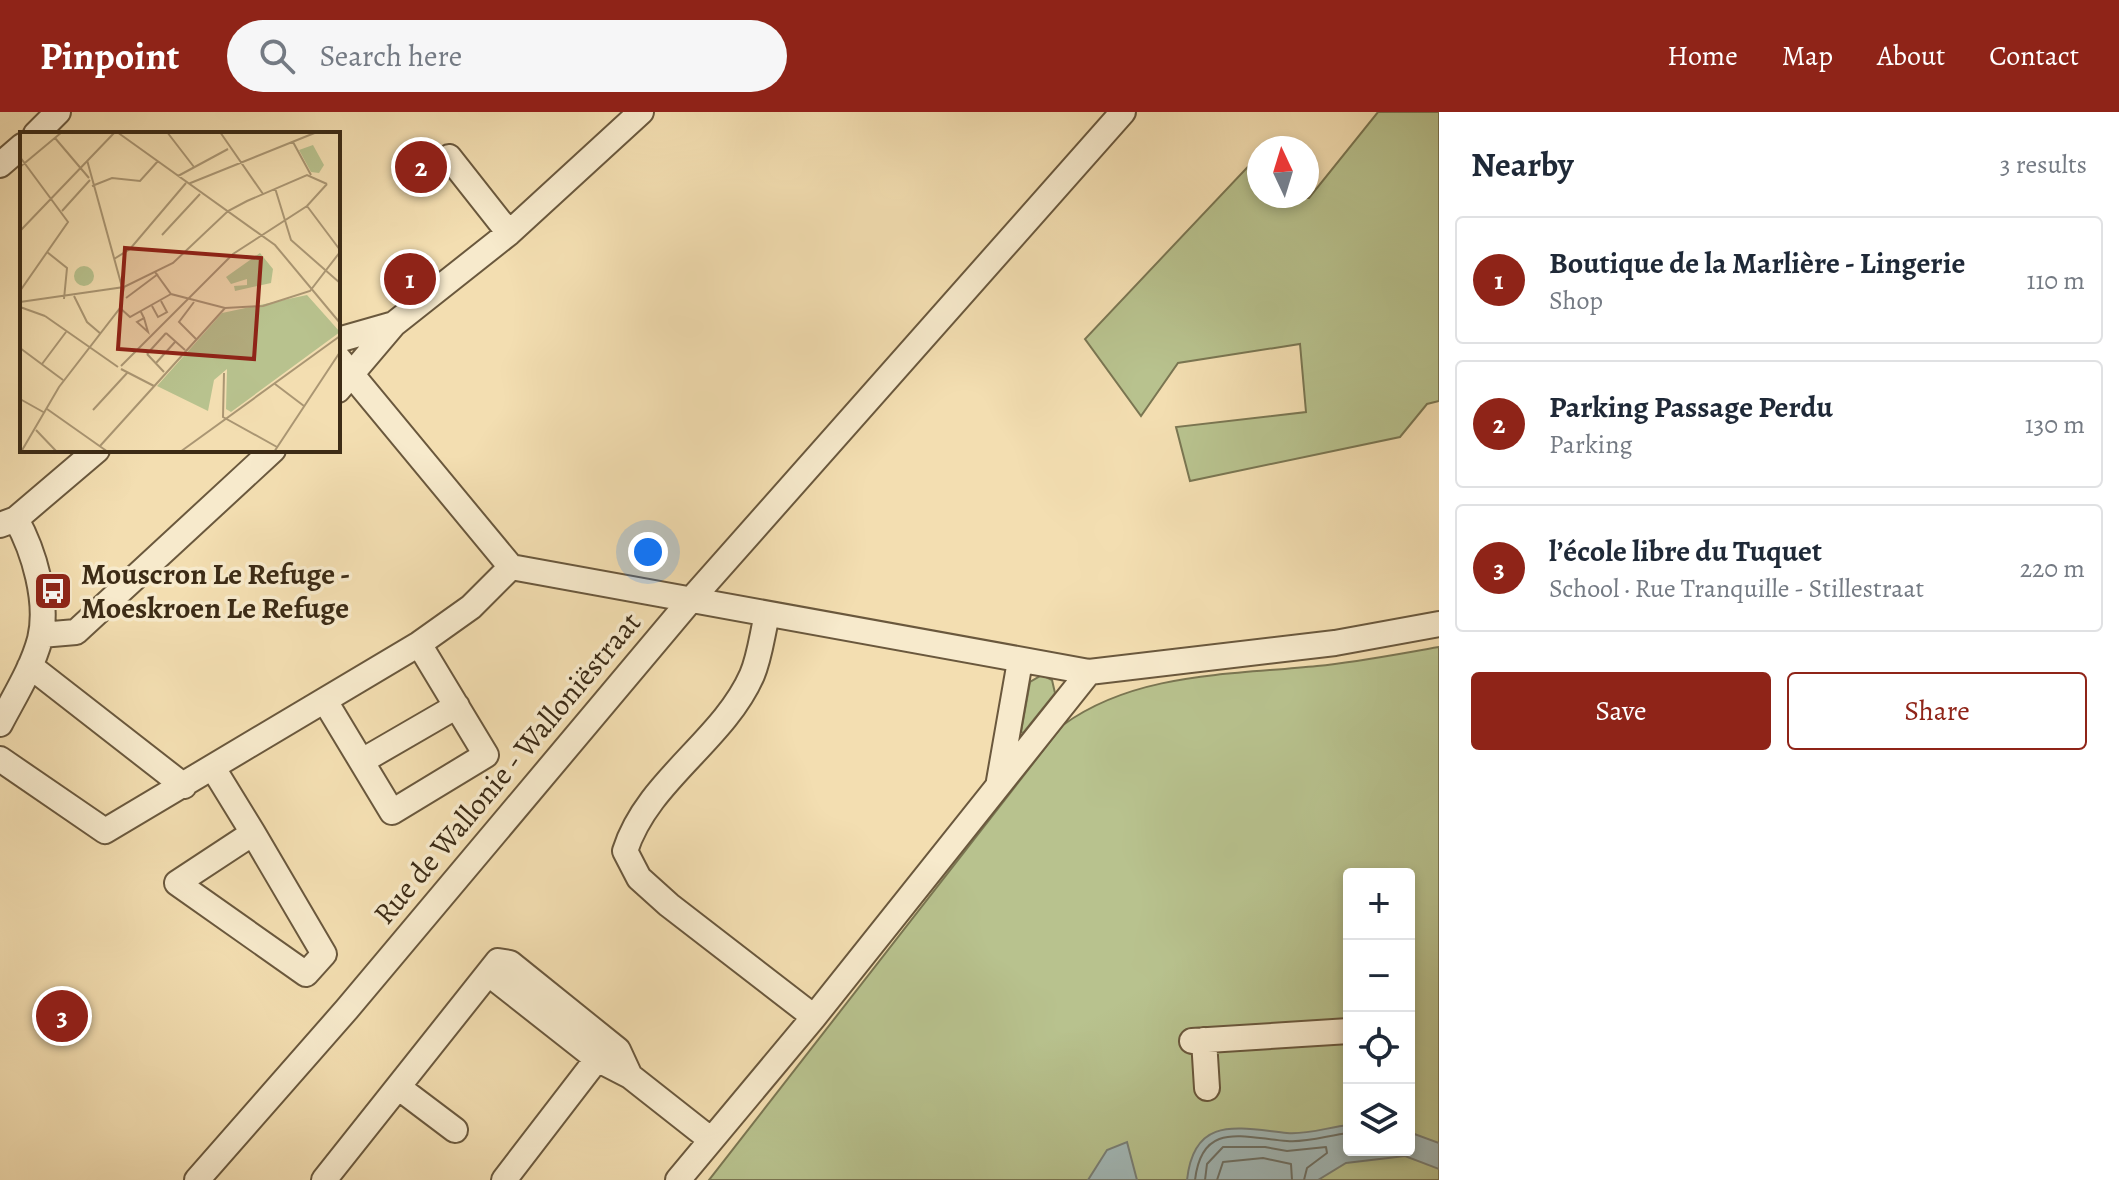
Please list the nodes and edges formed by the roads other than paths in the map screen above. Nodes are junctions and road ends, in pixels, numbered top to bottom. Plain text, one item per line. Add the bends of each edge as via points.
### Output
1 (58, 112) edge
2 (641, 112) edge
3 (1123, 112) edge
4 (38, 132) edge
5 (20, 148) edge
6 (449, 157) dead end
7 (0, 165) edge
8 (509, 233) junction
9 (394, 324) junction
10 (340, 339) edge
11 (342, 375) edge
12 (95, 452) edge
13 (271, 452) edge
14 (8, 522) edge
15 (511, 567) junction
16 (689, 602) junction
17 (767, 615) junction
18 (1439, 624) edge
19 (41, 635) junction
20 (419, 644) junction
21 (1020, 661) junction
22 (30, 666) junction
23 (1089, 672) junction
24 (325, 701) junction
25 (457, 706) junction
26 (0, 724) edge
27 (0, 759) edge
28 (362, 761) junction
29 (213, 768) junction
30 (184, 786) junction
31 (998, 787) junction
32 (253, 833) junction
33 (489, 974) junction
34 (814, 1017) junction
35 (1343, 1031) edge
36 (1323, 1033) junction
37 (1343, 1043) edge
38 (597, 1059) junction
39 (630, 1076) junction
40 (398, 1087) junction
41 (1207, 1088) dead end
42 (455, 1130) dead end
43 (710, 1139) junction
44 (197, 1180) edge
45 (324, 1180) edge
46 (504, 1180) edge
47 (678, 1180) edge

1 - 4 street
2 - 8 street
3 - 16 street, Rue de Wallonie - Walloniëstraat
5 - 7 street
6 - 8 street
8 - 9 street
9 - 10 street
9 - 11 street
11 - 15 street
12 - 14 street
13 - 19 street via 76,632
14 - 19 street via 28,543
15 - 16 street
15 - 20 street via 471,607
16 - 17 street
16 - 44 street, Rue de Wallonie - Walloniëstraat
17 - 21 street
17 - 34 street via 758,656 740,696 634,823 625,851 639,878 669,905
18 - 23 street via 1335,643
19 - 22 street
20 - 24 street
20 - 25 street
21 - 23 street
21 - 31 street
22 - 26 street
22 - 30 street
23 - 31 street
24 - 28 street
24 - 29 street
25 - 28 street
25 - 28 street via 486,755 392,812
27 - 30 street via 105,831
29 - 30 street
29 - 32 street
31 - 34 street
32 - 32 street via 177,883 306,974 324,954
33 - 38 street
33 - 39 street via 498,961 510,963 618,1050
33 - 40 street
34 - 43 street
35 - 36 street
36 - 37 street
36 - 41 street via 1198,1041
38 - 39 street
38 - 46 street
39 - 43 street
40 - 42 street
40 - 45 street
43 - 47 street

